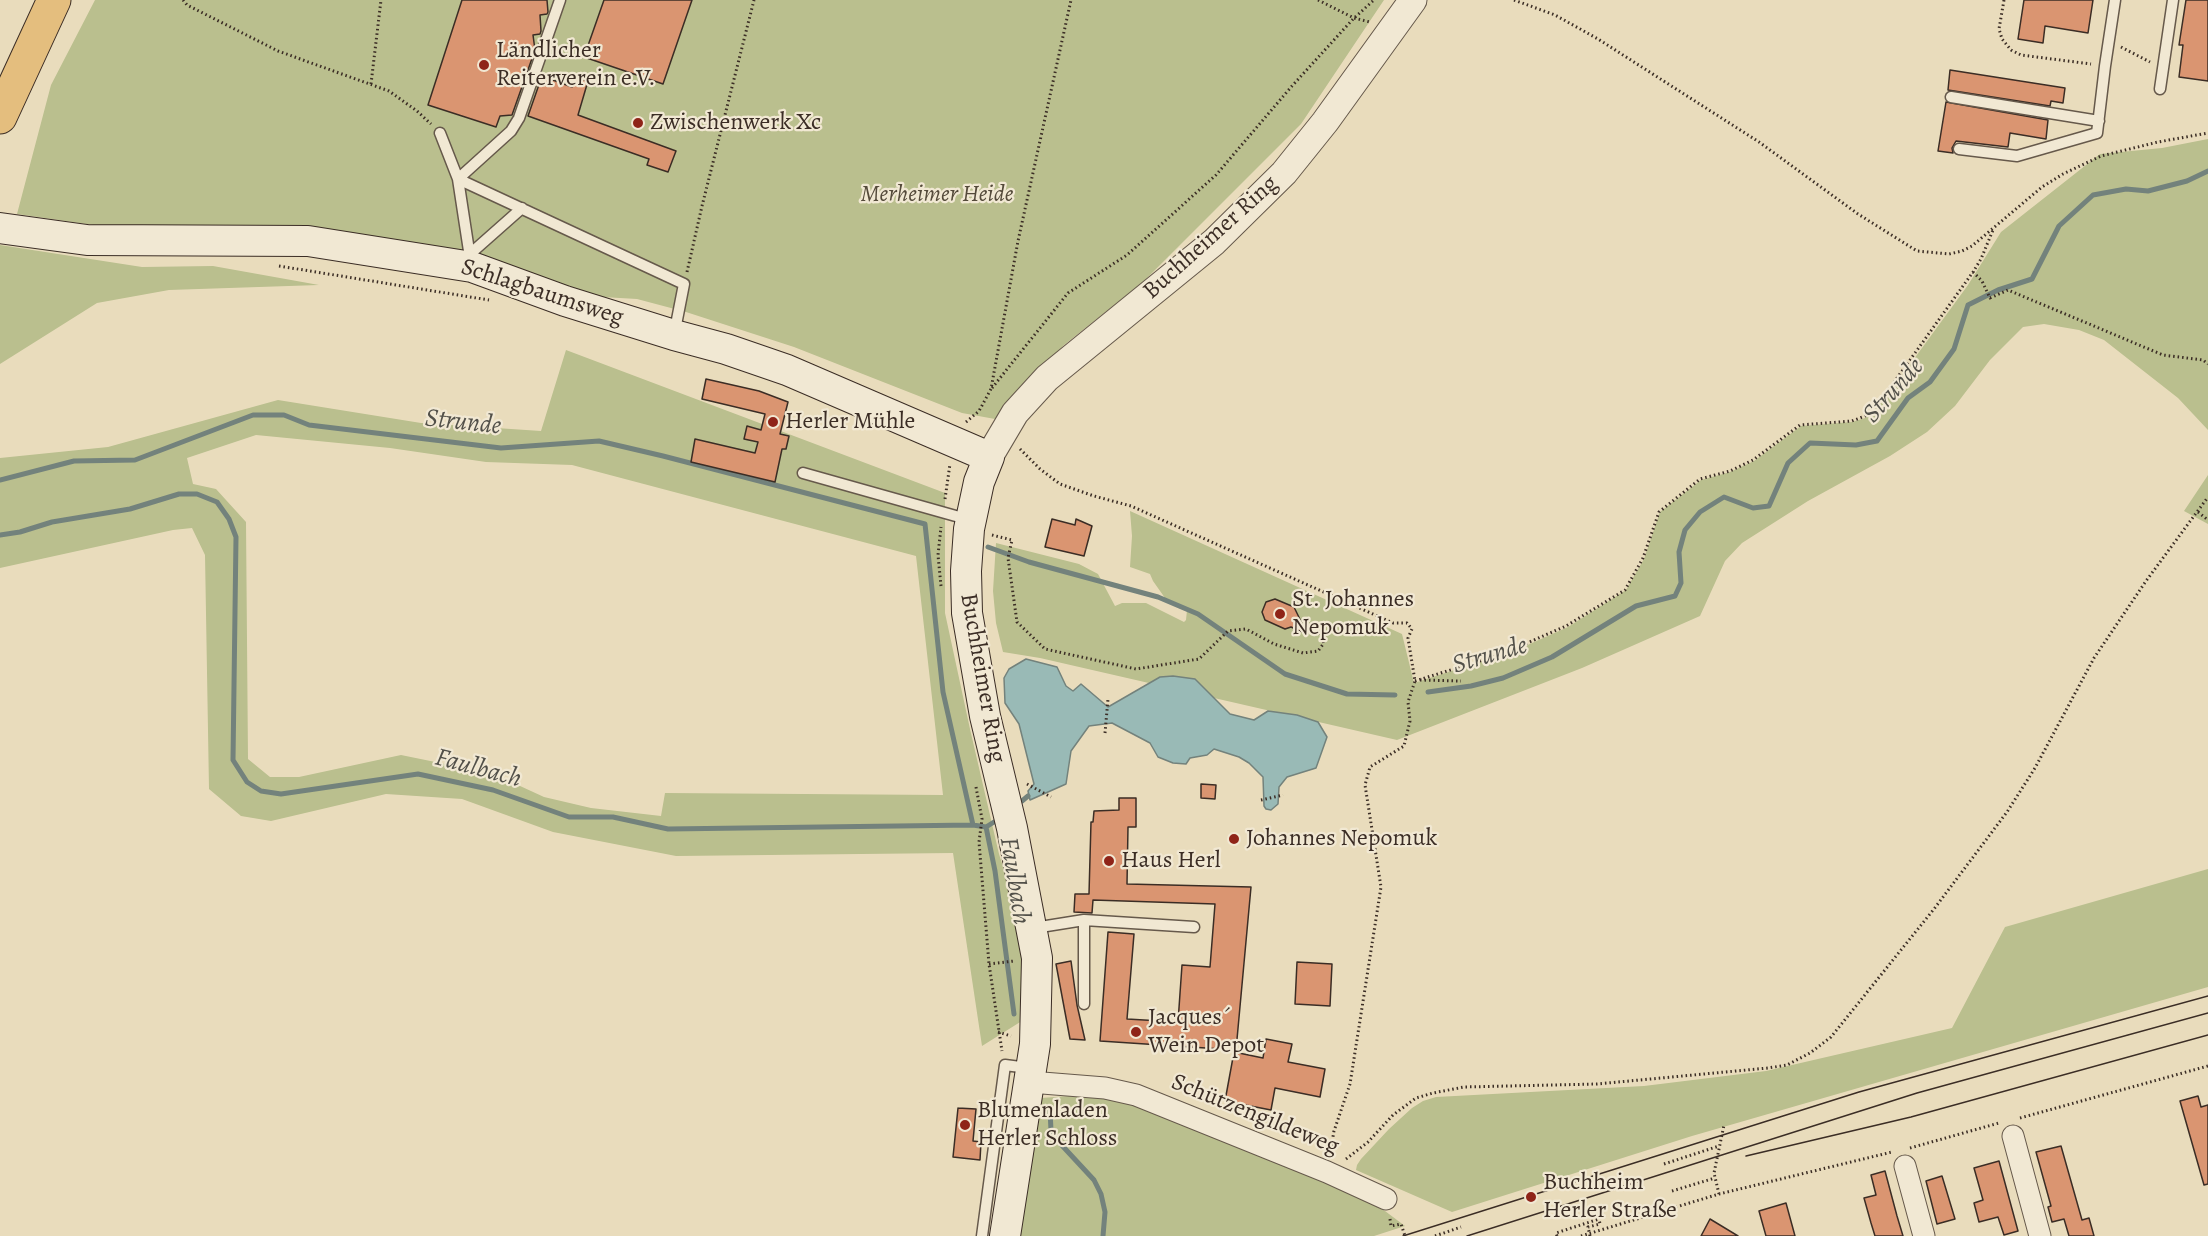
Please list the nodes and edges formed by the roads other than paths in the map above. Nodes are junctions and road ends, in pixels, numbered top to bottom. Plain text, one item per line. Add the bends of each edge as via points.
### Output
1 (54, 0) edge
2 (560, 0) edge
3 (1413, 0) edge
4 (2115, 0) edge
5 (2173, 0) edge
6 (2160, 89) dead end
7 (1951, 97) dead end
8 (0, 117) edge
9 (2099, 120) junction
10 (440, 133) road end
11 (1959, 148) dead end
12 (458, 178) junction
13 (522, 208) junction
14 (0, 228) edge
15 (471, 261) junction
16 (674, 335) junction
17 (989, 457) junction
18 (802, 473) dead end
19 (970, 520) junction
20 (1084, 920) junction
21 (1194, 927) dead end
22 (1030, 928) junction
23 (1084, 1004) dead end
24 (1022, 1072) junction
25 (2013, 1136) dead end
26 (1905, 1166) dead end
27 (1386, 1199) road end
28 (982, 1236) edge
29 (1005, 1236) edge
30 (1924, 1236) edge
31 (2040, 1236) edge

1 - 8 highway
2 - 12 lane via 519,118 511,131
3 - 17 street, Buchheimer Ring via 1319,131 1277,181 1214,242 1047,378 1015,413
4 - 9 lane
5 - 6 lane
7 - 9 lane
9 - 11 lane via 2097,133 2017,156
10 - 12 lane
12 - 13 lane
12 - 15 lane
13 - 15 lane
13 - 16 lane via 684,284
14 - 15 main road, Schlagbaumsweg via 87,240 308,241
15 - 16 main road, Schlagbaumsweg via 565,301
16 - 17 main road, Schlagbaumsweg via 787,370
17 - 19 main road, Buchheimer Ring
18 - 19 lane
19 - 22 main road, Buchheimer Ring via 967,613
20 - 21 lane
20 - 22 lane
20 - 23 lane
22 - 24 main road, Buchheimer Ring via 1037,958 1035,1044
24 - 27 street, Schützengildeweg via 1136,1095
24 - 28 lane
24 - 29 main road, Buchheimer Ring
25 - 31 street
26 - 30 street

